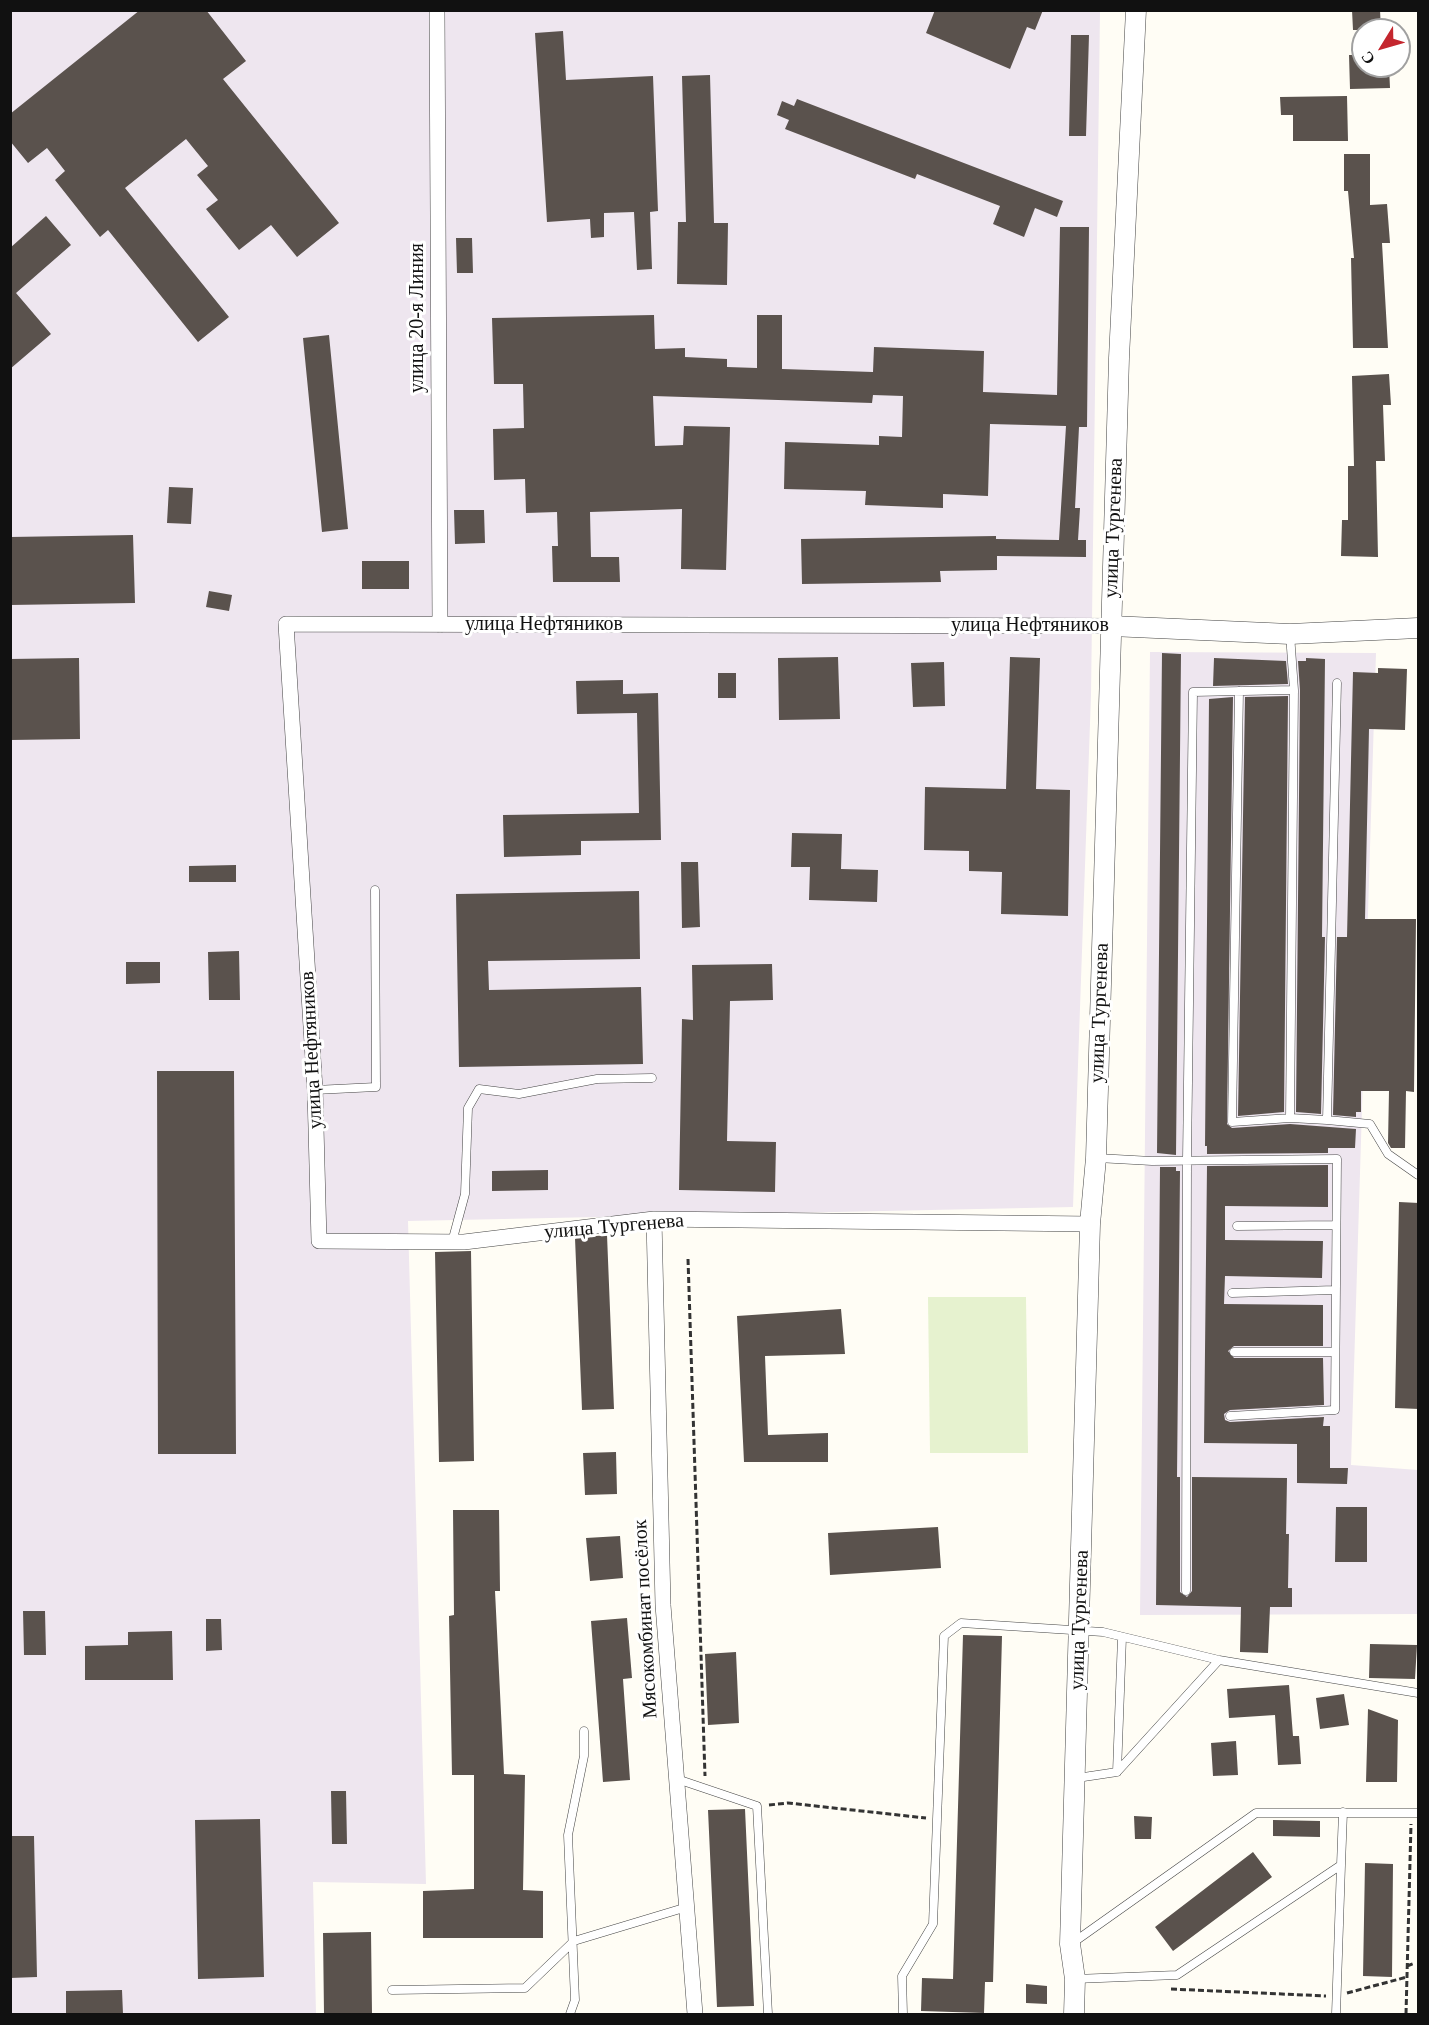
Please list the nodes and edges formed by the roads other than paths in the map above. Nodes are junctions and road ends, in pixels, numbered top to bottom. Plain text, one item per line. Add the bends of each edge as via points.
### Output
1 (437, 10) edge
2 (1136, 10) edge
3 (440, 625) junction
4 (1111, 626) junction
5 (1419, 628) edge
6 (1290, 634) junction
7 (1337, 683) dead end
8 (1294, 690) junction
9 (1239, 692) junction
10 (375, 890) dead end
11 (652, 1078) dead end
12 (315, 1090) junction
13 (1290, 1118) junction
14 (1327, 1120) junction
15 (1096, 1158) junction
16 (1187, 1160) junction
17 (1419, 1175) edge
18 (654, 1219) junction
19 (1089, 1224) junction
20 (1335, 1225) junction
21 (1237, 1227) dead end
22 (319, 1241) joint
23 (452, 1242) junction
24 (1335, 1290) junction
25 (1232, 1293) dead end
26 (1234, 1352) dead end
27 (1333, 1352) junction
28 (1230, 1416) dead end
29 (1186, 1591) dead end
30 (1080, 1630) junction
31 (1122, 1637) junction
32 (1219, 1660) junction
33 (1419, 1694) edge
34 (584, 1731) dead end
35 (1117, 1772) junction
36 (1075, 1778) junction
37 (677, 1779) junction
38 (1343, 1812) junction
39 (1415, 1813) edge
40 (1341, 1865) junction
41 (688, 1907) junction
42 (574, 1941) junction
43 (1071, 1944) junction
44 (1075, 1979) junction
45 (392, 1990) dead end
46 (570, 2014) edge
47 (695, 2014) edge
48 (768, 2014) edge
49 (903, 2014) edge
50 (1074, 2014) edge
51 (1336, 2014) edge

1 - 3 street, улица 20-я Линия
2 - 4 street, улица Тургенева
3 - 4 street, улица Нефтяников
3 - 12 street, улица Нефтяников via 286,624
4 - 6 street, улица Нефтяников
4 - 15 street, улица Тургенева
5 - 6 street, улица Нефтяников
6 - 8 lane
7 - 14 lane
8 - 9 lane
8 - 13 lane
9 - 13 lane via 1232,1122
9 - 16 lane via 1193,692
10 - 12 lane via 376,1087
11 - 23 lane via 597,1079 519,1094 479,1089 468,1108 465,1194
12 - 22 street, улица Нефтяников
13 - 14 lane
14 - 17 lane via 1370,1124 1388,1154
15 - 16 lane
15 - 19 street, улица Тургенева
16 - 20 lane via 1337,1160
16 - 29 lane
18 - 19 street, улица Тургенева
18 - 23 street, улица Тургенева
18 - 37 street, Мясокомбинат посёлок via 663,1605
19 - 30 street, улица Тургенева
20 - 21 lane
20 - 24 lane
22 - 23 street, улица Тургенева
24 - 25 lane
24 - 27 lane
26 - 27 lane
27 - 28 lane via 1335,1410
30 - 31 lane
30 - 36 street, улица Тургенева
30 - 49 lane via 961,1623 944,1636 933,1924 902,1976
31 - 32 lane
31 - 35 lane
32 - 33 lane
32 - 35 lane
34 - 42 lane via 585,1756 568,1835
35 - 36 lane
36 - 43 street, улица Тургенева
37 - 41 street, Мясокомбинат посёлок
37 - 48 lane via 757,1806
38 - 39 lane
38 - 40 lane
38 - 43 lane via 1256,1813
40 - 44 lane via 1177,1975
40 - 51 lane
41 - 42 lane
41 - 47 street, Мясокомбинат посёлок
42 - 45 lane via 525,1988
42 - 46 lane via 575,2000
43 - 44 street, улица Тургенева
44 - 50 street, улица Тургенева

